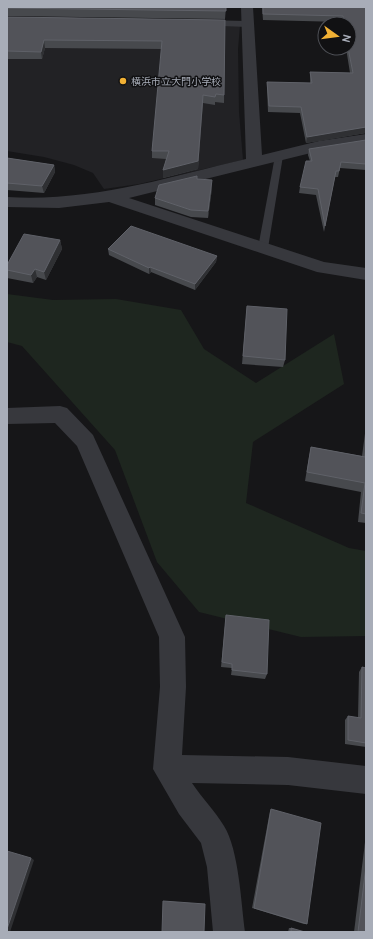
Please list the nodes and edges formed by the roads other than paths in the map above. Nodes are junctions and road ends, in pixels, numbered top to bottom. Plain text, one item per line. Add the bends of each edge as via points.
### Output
1 (247, 7) edge
2 (185, 23) edge
3 (248, 24) junction
4 (366, 139) edge
5 (279, 156) junction
6 (254, 161) junction
7 (110, 197) junction
8 (7, 202) edge
9 (263, 248) junction
10 (366, 274) edge
11 (7, 416) edge
12 (166, 769) junction
13 (366, 780) edge
14 (229, 932) edge

1 - 3 street
2 - 3 street
3 - 6 street
4 - 5 street via 319,146
5 - 6 street
5 - 9 lane
6 - 7 street
7 - 8 street via 48,205
7 - 9 street
9 - 10 street via 323,268
11 - 12 street via 60,414 84,441 148,580 172,637 173,687
12 - 13 street via 288,771
12 - 14 street via 214,836 222,867

